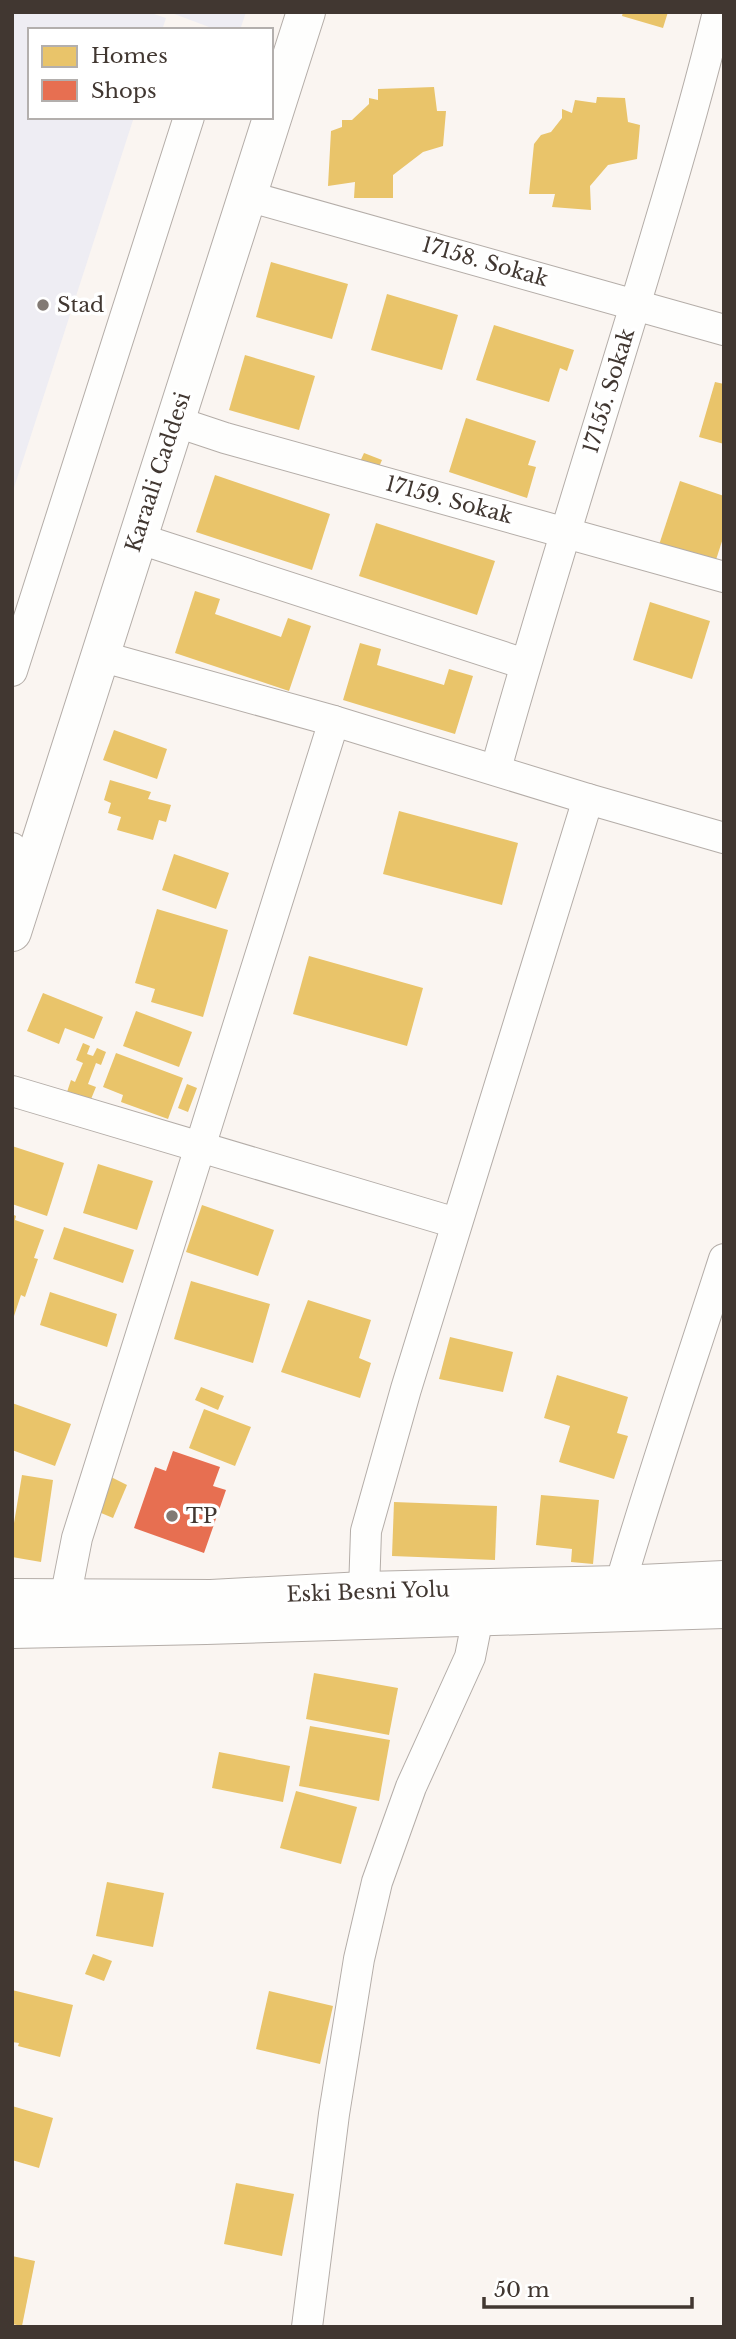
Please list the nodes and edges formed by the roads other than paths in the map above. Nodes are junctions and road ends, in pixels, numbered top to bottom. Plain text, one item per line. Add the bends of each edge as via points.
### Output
1 (306, 12) edge
2 (718, 12) edge
3 (280, 71) edge
4 (713, 80) edge
5 (273, 98) edge
6 (188, 119) edge
7 (267, 119) edge
8 (247, 196) junction
9 (636, 304) junction
10 (724, 330) edge
11 (174, 421) junction
12 (565, 531) junction
13 (137, 538) junction
14 (724, 577) edge
15 (100, 656) junction
16 (525, 664) junction
17 (12, 671) edge
18 (334, 721) junction
19 (496, 769) junction
20 (588, 799) junction
21 (724, 838) edge
22 (21, 860) edge
23 (12, 932) edge
24 (12, 1091) edge
25 (201, 1146) junction
26 (456, 1223) junction
27 (724, 1259) edge
28 (724, 1580) edge
29 (620, 1586) junction
30 (364, 1591) junction
31 (65, 1599) junction
32 (724, 1609) edge
33 (478, 1617) junction
34 (13, 1624) edge
35 (307, 2327) edge

1 - 3 main road, Karaali Caddesi
2 - 4 street, 17155. Sokak
3 - 5 main road, Karaali Caddesi
4 - 9 street, 17155. Sokak
6 - 17 street
7 - 8 main road, Karaali Caddesi
8 - 9 street, 17158. Sokak
8 - 11 main road, Karaali Caddesi
9 - 10 street, 17158. Sokak
9 - 12 street, 17155. Sokak
11 - 12 street, 17159. Sokak
11 - 13 main road, Karaali Caddesi
12 - 14 street, 17159. Sokak
12 - 16 street, 17155. Sokak
13 - 15 main road, Karaali Caddesi
13 - 16 street
15 - 18 street
15 - 22 main road, Karaali Caddesi
16 - 19 street, 17155. Sokak
18 - 19 street
18 - 25 street
19 - 20 street
20 - 21 street
20 - 26 street
22 - 23 main road, Karaali Caddesi
24 - 25 street
25 - 26 street
25 - 31 street via 77,1538
26 - 30 street via 366,1531
27 - 29 street
28 - 29 main road, Eski Besni Yolu
29 - 30 main road, Eski Besni Yolu
30 - 31 main road, Eski Besni Yolu via 211,1599
31 - 34 main road, Eski Besni Yolu
32 - 33 main road, Eski Besni Yolu
33 - 34 main road, Eski Besni Yolu
33 - 35 street via 470,1657 411,1787 374,1895 334,2114

